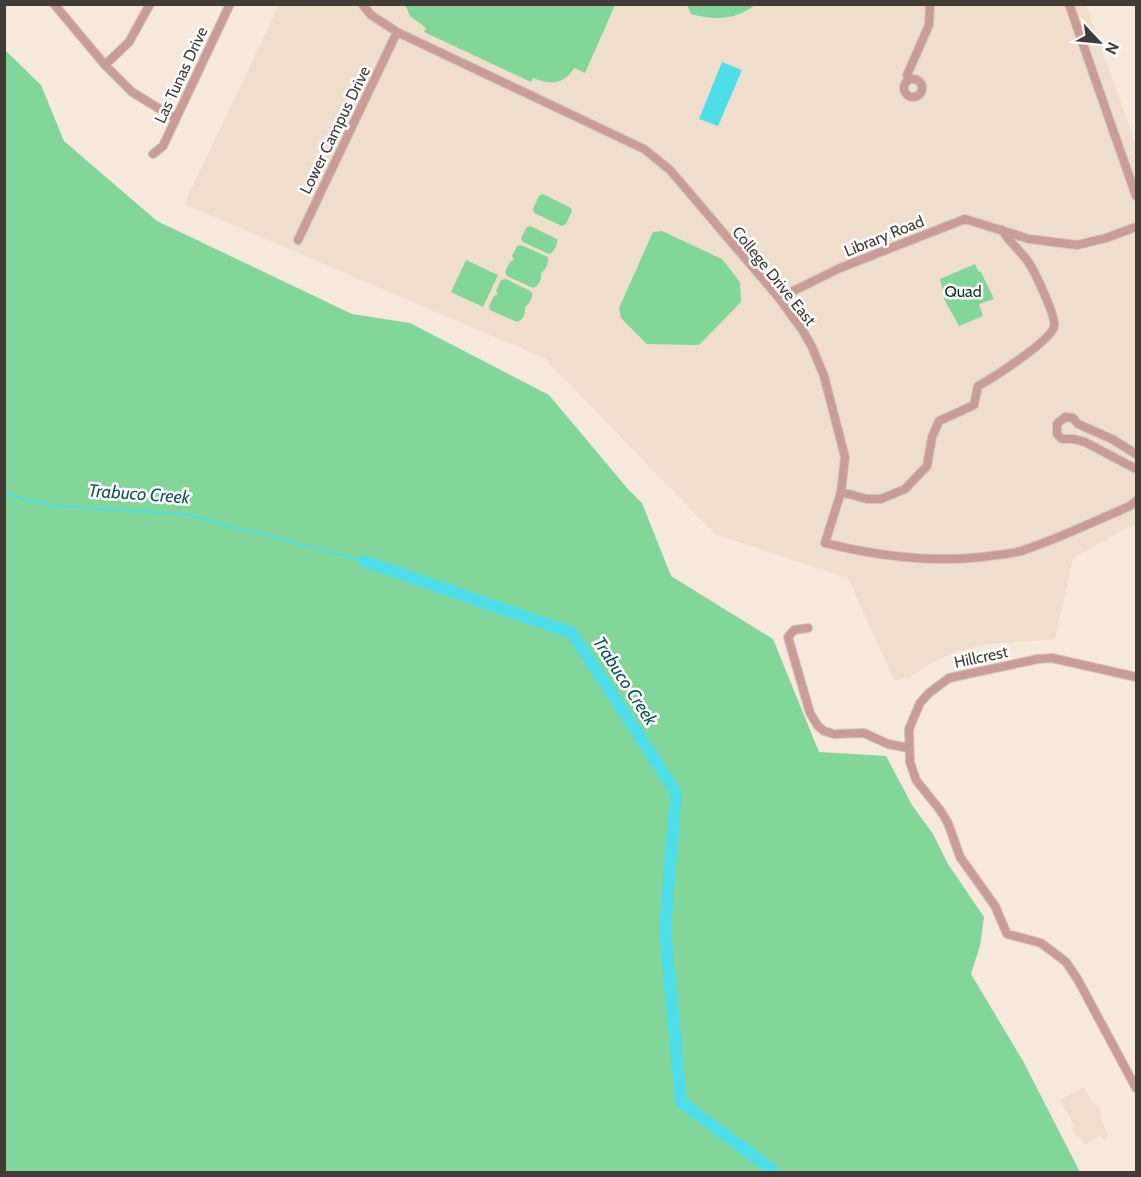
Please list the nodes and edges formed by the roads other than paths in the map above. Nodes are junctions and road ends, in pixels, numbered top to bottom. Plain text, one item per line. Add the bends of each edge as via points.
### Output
1 (54, 4) edge
2 (150, 4) edge
3 (230, 4) edge
4 (362, 4) edge
5 (930, 4) edge
6 (1069, 4) edge
7 (397, 32) junction
8 (105, 65) junction
9 (909, 80) dead end
10 (176, 119) junction
11 (153, 154) dead end
12 (1137, 196) edge
13 (1137, 227) edge
14 (1002, 230) junction
15 (298, 240) dead end
16 (779, 298) junction
17 (1078, 424) junction
18 (1073, 439) junction
19 (1137, 454) edge
20 (1137, 469) edge
21 (841, 492) junction
22 (1137, 501) edge
23 (807, 628) dead end
24 (1137, 676) edge
25 (908, 748) junction
26 (1137, 1088) edge

1 - 8 street
2 - 8 street via 129,42
3 - 10 street, Las Tunas Drive
4 - 7 street, College Drive East
5 - 9 street via 928,25
6 - 12 street
7 - 15 street, Lower Campus Drive
7 - 16 street, College Drive East via 648,152 669,170
8 - 10 street via 132,92
10 - 11 street, Las Tunas Drive via 163,146
13 - 14 street, Library Road via 1077,245 1029,239
14 - 16 street, Library Road via 965,219
14 - 21 street via 1029,263 1055,317 1053,330 978,386 974,405 939,421 927,466 905,489 881,499
16 - 21 street, College Drive East via 803,331 824,376 845,457
17 - 18 street via 1079,431
17 - 18 street via 1069,417 1057,424 1059,437
17 - 19 street
18 - 20 street
21 - 22 street, College Drive East via 825,543 855,551 935,560 1023,551
23 - 25 street via 794,630 788,637 810,713 818,726 834,734 864,733
24 - 25 street, Hillcrest via 1052,658 961,674 939,685 920,703 909,729
25 - 26 street via 916,780 948,823 960,857 985,891 1007,934 1041,943 1066,962

